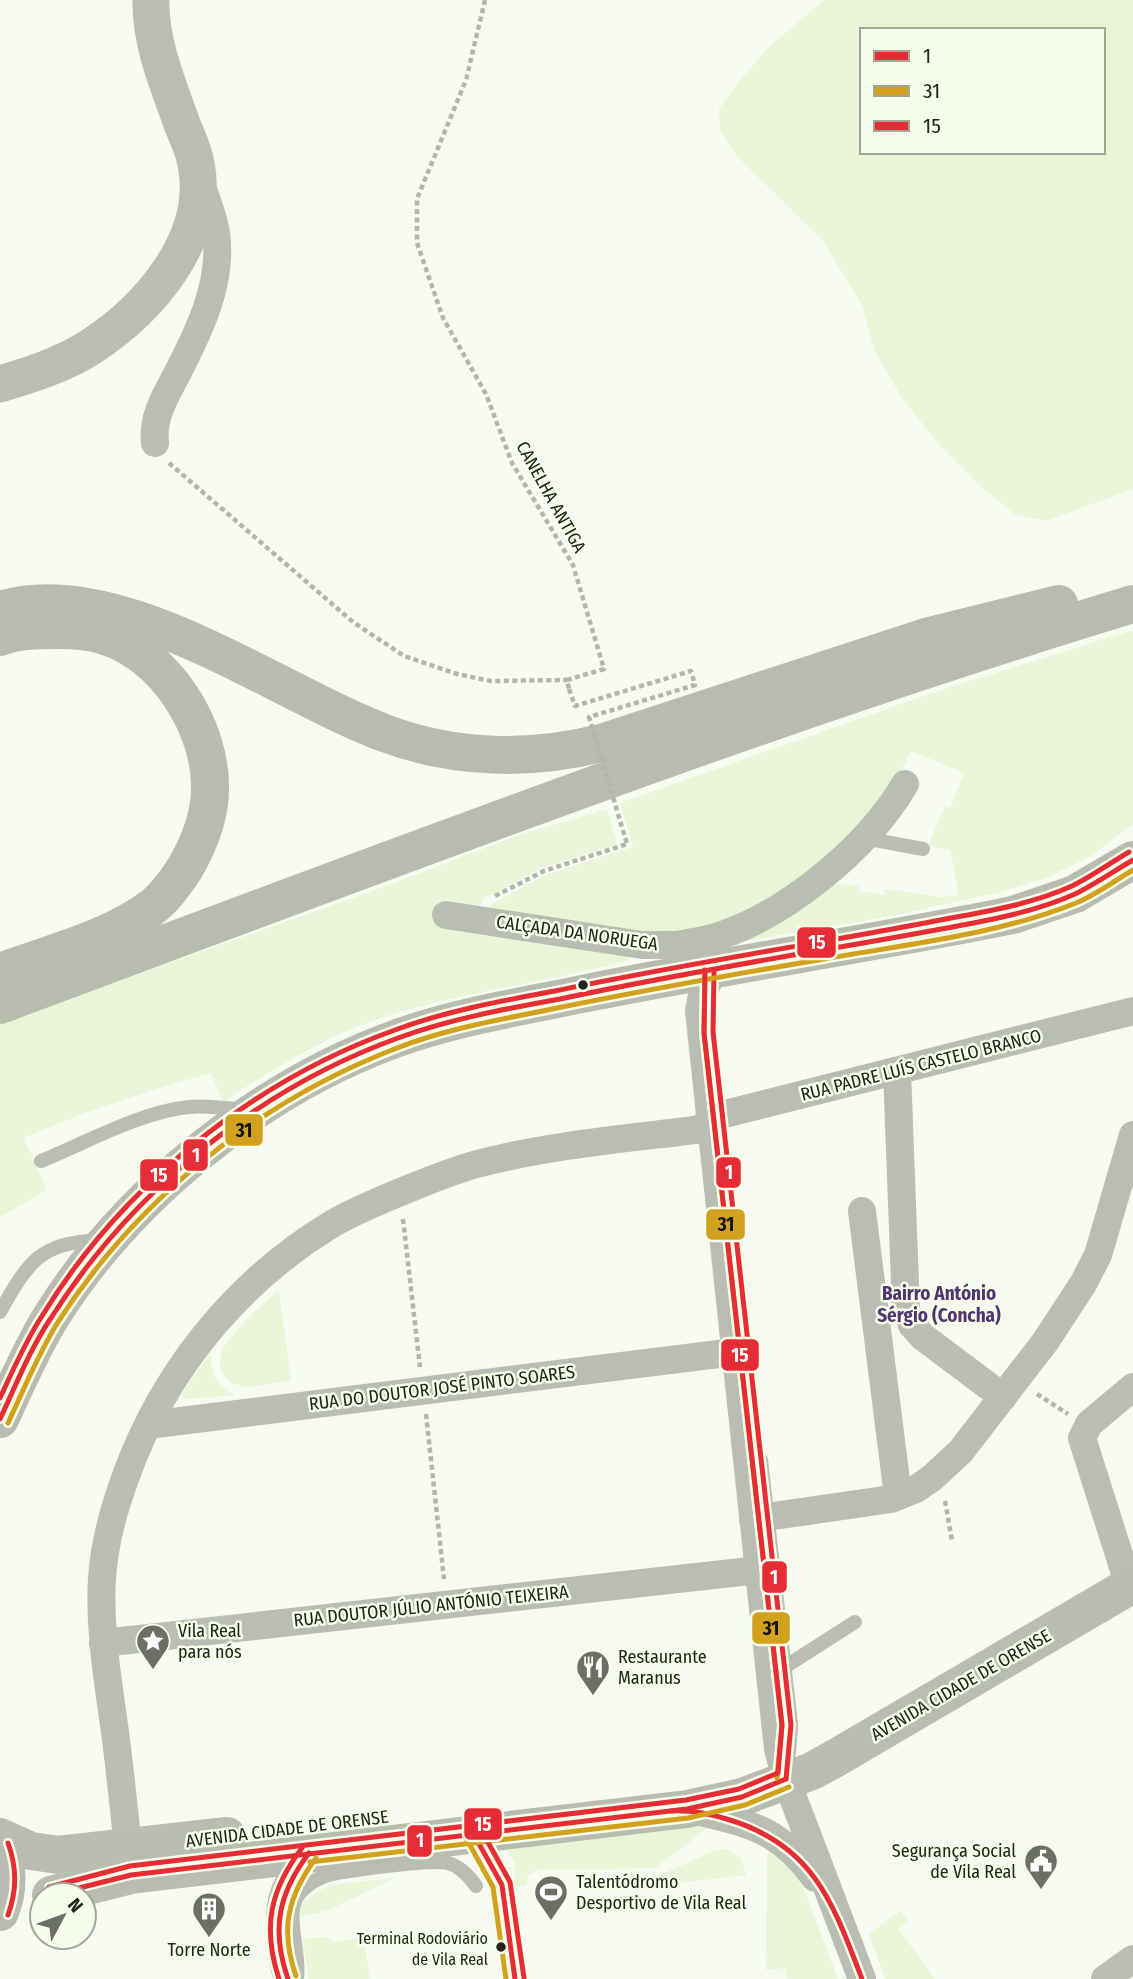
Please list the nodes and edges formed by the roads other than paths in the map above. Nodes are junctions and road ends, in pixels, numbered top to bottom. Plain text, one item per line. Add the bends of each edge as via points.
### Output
1 (151, 0) edge
2 (198, 175) junction
3 (0, 384) edge
4 (155, 443) road end
5 (1133, 584) edge
6 (1094, 606) junction
7 (1133, 606) edge
8 (0, 610) edge
9 (0, 638) edge
10 (905, 783) dead end
11 (864, 838) junction
12 (923, 849) dead end
13 (1133, 860) edge
14 (446, 915) dead end
15 (711, 954) junction
16 (0, 972) edge
17 (0, 984) edge
18 (0, 1005) edge
19 (1133, 1011) edge
20 (897, 1070) junction
21 (256, 1111) junction
22 (714, 1120) junction
23 (1133, 1135) edge
24 (41, 1161) dead end
25 (862, 1210) dead end
26 (108, 1241) junction
27 (0, 1312) edge
28 (735, 1352) junction
29 (1133, 1387) edge
30 (1009, 1389) junction
31 (0, 1419) edge
32 (148, 1425) junction
33 (898, 1496) junction
34 (760, 1518) junction
35 (759, 1570) junction
36 (1131, 1585) edge
37 (855, 1622) dead end
38 (103, 1643) junction
39 (777, 1672) junction
40 (786, 1779) junction
41 (687, 1809) junction
42 (472, 1833) junction
43 (0, 1837) edge
44 (0, 1846) edge
45 (128, 1848) junction
46 (309, 1853) junction
47 (98, 1883) edge
48 (476, 1886) dead end
49 (28, 1905) edge
50 (834, 1906) junction
51 (0, 1912) edge
52 (0, 1920) edge
53 (1133, 1959) edge
54 (288, 1979) edge
55 (297, 1979) edge
56 (515, 1979) edge
57 (862, 1979) edge
58 (1105, 1979) edge

1 - 2 street via 159,58
2 - 3 street via 197,209 190,234 143,303 88,348 46,369
2 - 4 street via 216,233 216,272 197,334 158,411
5 - 6 highway
6 - 7 highway
6 - 8 highway via 918,639 601,743 517,755 485,755 388,735 134,618 69,604
6 - 17 highway via 590,769
6 - 18 highway
9 - 16 highway via 34,630 68,630 105,636 136,652 162,673 186,704 208,760 210,789 196,850 177,881 153,907 98,936
10 - 11 street, CALÇADA DA NORUEGA
11 - 12 lane
11 - 15 street, CALÇADA DA NORUEGA via 825,873 775,910 742,927
13 - 15 main road via 1075,894 1013,915
14 - 15 street, CALÇADA DA NORUEGA via 642,945 677,945
15 - 21 main road via 418,1031 356,1056
15 - 22 street via 699,1011
19 - 20 street, RUA PADRE LUÍS CASTELO BRANCO
20 - 22 street, RUA PADRE LUÍS CASTELO BRANCO
20 - 30 street via 904,1300 909,1321 923,1337
21 - 24 lane via 168,1110
21 - 26 main road via 169,1180
22 - 28 street
22 - 32 street, RUA PADRE LUÍS CASTELO BRANCO via 479,1163 358,1210 305,1243 229,1307 174,1375
22 - 34 lane
23 - 30 street via 1093,1267 1057,1326
25 - 33 street
26 - 27 lane via 49,1249 25,1270
26 - 31 main road via 51,1318
28 - 32 street, RUA DO DOUTOR JOSÉ PINTO SOARES
28 - 34 street
29 - 36 street via 1087,1426 1083,1436
30 - 33 street via 940,1472
32 - 38 street, RUA PADRE LUÍS CASTELO BRANCO via 119,1493 105,1548
33 - 34 street
34 - 35 street
34 - 39 lane
35 - 38 street, RUA DOUTOR JÚLIO ANTÓNIO TEIXEIRA
35 - 39 street
36 - 40 main road, AVENIDA CIDADE DE ORENSE via 834,1759
37 - 39 lane
38 - 45 street, RUA PADRE LUÍS CASTELO BRANCO
39 - 40 street via 778,1749
40 - 41 main road, AVENIDA CIDADE DE ORENSE via 742,1797
40 - 45 main road, AVENIDA CIDADE DE ORENSE via 735,1778
40 - 50 street
41 - 42 main road, AVENIDA CIDADE DE ORENSE
41 - 50 street via 770,1833 796,1854
42 - 46 main road, AVENIDA CIDADE DE ORENSE
42 - 56 lane via 503,1889
43 - 45 main road, AVENIDA CIDADE DE ORENSE via 31,1851 52,1854
44 - 51 main road via 8,1879
46 - 47 main road, AVENIDA CIDADE DE ORENSE
46 - 54 street via 288,1881 280,1903 279,1927
48 - 55 lane via 461,1869 441,1861 318,1879 302,1890 294,1904
49 - 52 main road
50 - 57 street
53 - 58 street

